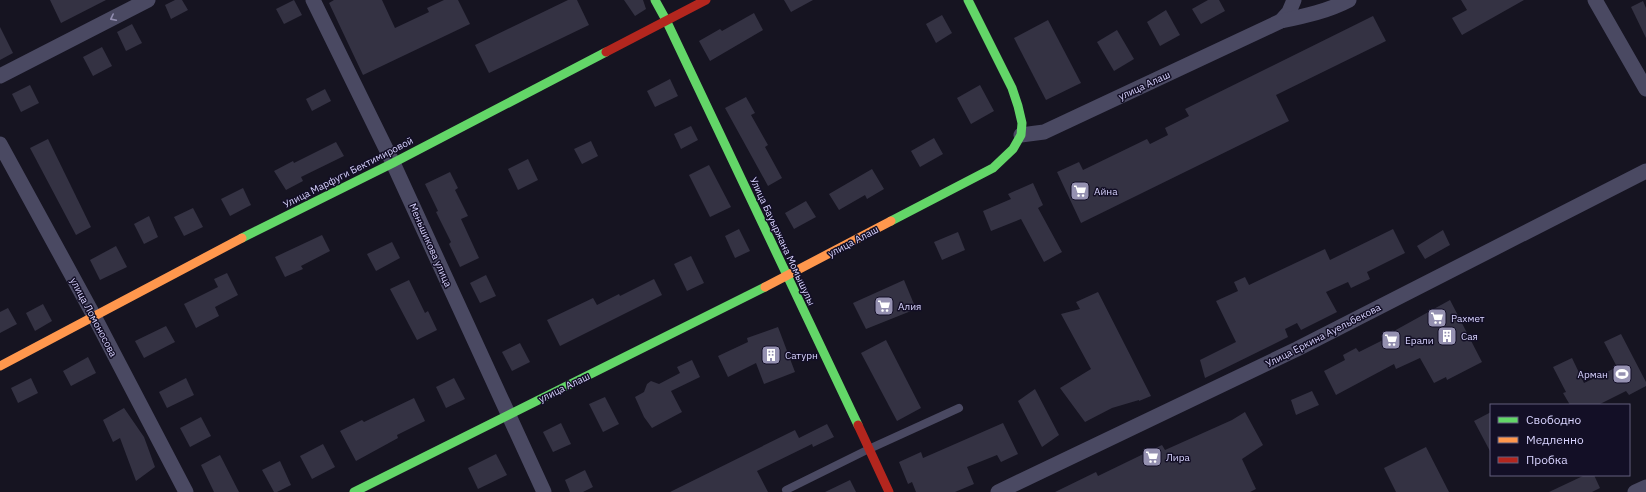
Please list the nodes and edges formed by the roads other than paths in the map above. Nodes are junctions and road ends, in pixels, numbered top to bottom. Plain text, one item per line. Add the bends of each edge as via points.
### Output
1 (313, 0) edge
2 (654, 0) edge
3 (706, 0) edge
4 (968, 0) edge
5 (1294, 0) edge
6 (1298, 0) edge
7 (1349, 0) edge
8 (1596, 0) edge
9 (142, 1) edge
10 (1306, 16) junction
11 (666, 20) junction
12 (1282, 21) junction
13 (0, 76) edge
14 (1646, 89) edge
15 (1021, 135) junction
16 (0, 144) edge
17 (393, 163) junction
18 (1646, 171) edge
19 (788, 275) junction
20 (94, 316) junction
21 (0, 366) edge
22 (958, 408) dead end
23 (508, 414) junction
24 (870, 448) junction
25 (1646, 486) edge
26 (186, 492) edge
27 (354, 492) edge
28 (544, 492) edge
29 (787, 492) edge
30 (889, 492) edge
31 (998, 492) edge
32 (1635, 492) edge

1 - 17 street, Меньшикова улица
2 - 11 street, Улица Бауыржана Момышулы
3 - 11 street, Улица Марфуги Бектимировой
4 - 15 street via 1012,88 1019,106
5 - 12 street
6 - 10 street
7 - 10 street, улица Алаш
8 - 14 street
9 -> 13 street
10 - 12 street, улица Алаш
11 - 17 street, Улица Марфуги Бектимировой
11 - 19 street, Улица Бауыржана Момышулы
12 - 15 street, улица Алаш via 1044,132
15 - 19 street, улица Алаш via 1006,158 993,168
16 - 20 street, улица Ломоносова
17 - 20 street, Улица Марфуги Бектимировой
17 - 23 street, Меньшикова улица
18 - 31 street, Улица Еркина Ауельбекова via 1297,349
19 - 23 street, улица Алаш
19 - 24 street, Улица Бауыржана Момышулы
20 - 21 street, Улица Марфуги Бектимировой
20 - 26 street, улица Ломоносова
22 - 24 lane
23 - 27 street, улица Алаш
23 - 28 street, Меньшикова улица
24 - 29 lane via 786,490
24 - 30 street, Улица Бауыржана Момышулы
25 - 32 street

